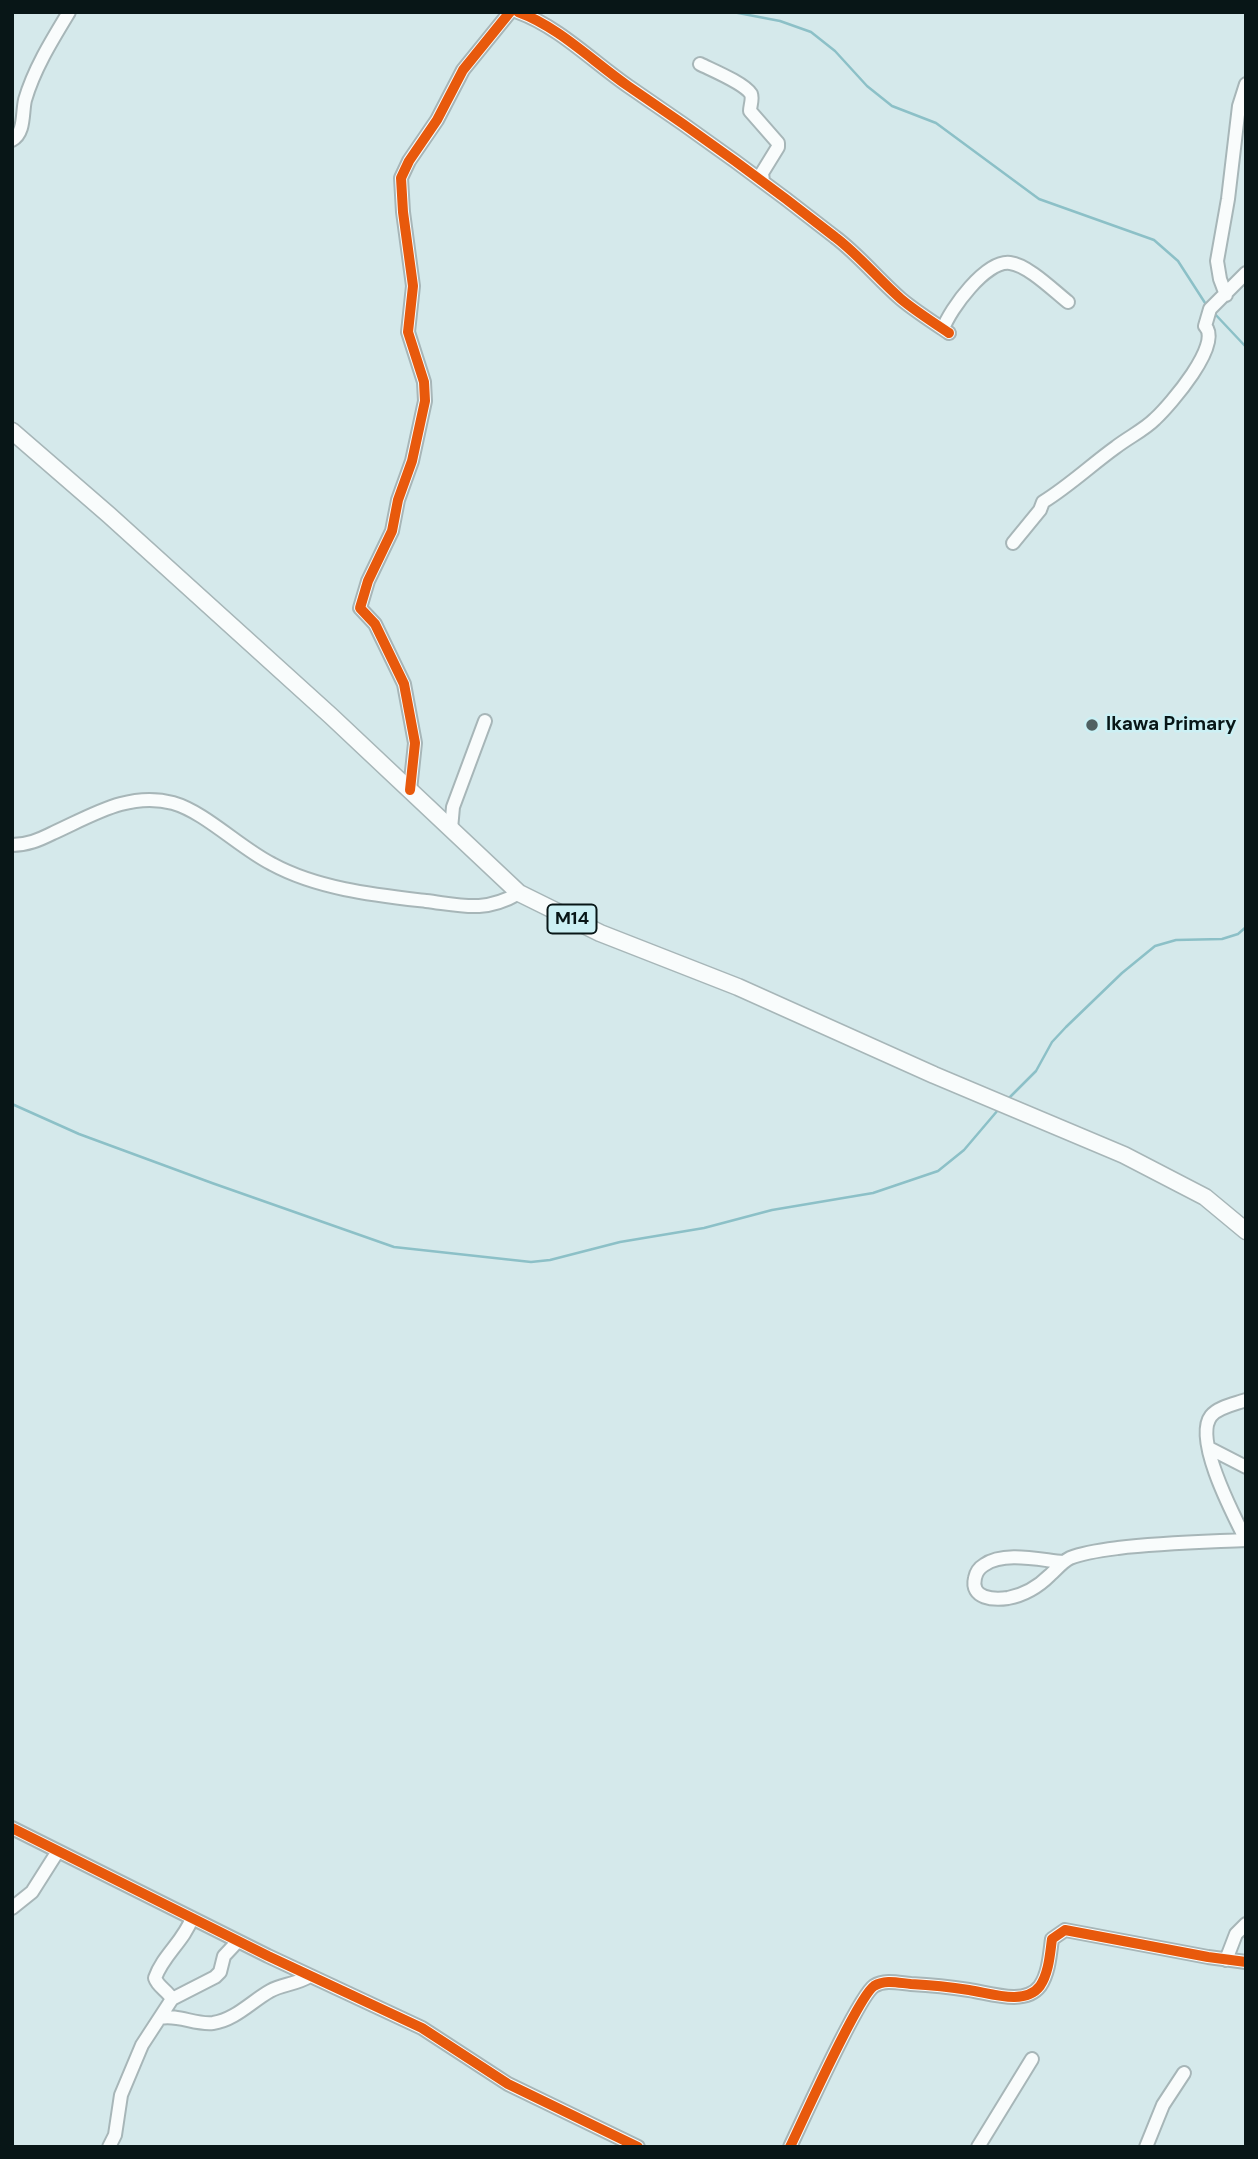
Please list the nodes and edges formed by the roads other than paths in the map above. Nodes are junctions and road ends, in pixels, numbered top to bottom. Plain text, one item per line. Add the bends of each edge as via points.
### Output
1 (69, 12) edge
2 (510, 12) edge
3 (518, 12) edge
4 (700, 64) dead end
5 (1246, 84) edge
6 (12, 140) edge
7 (763, 181) junction
8 (1246, 273) edge
9 (1226, 295) junction
10 (1068, 302) dead end
11 (12, 431) edge
12 (1013, 543) dead end
13 (485, 721) dead end
14 (410, 790) junction
15 (451, 829) junction
16 (12, 845) edge
17 (519, 893) junction
18 (1244, 1226) edge
19 (1246, 1400) edge
20 (1209, 1448) junction
21 (1246, 1466) edge
22 (1246, 1540) edge
23 (1063, 1562) junction
24 (12, 1828) edge
25 (58, 1851) junction
26 (12, 1908) edge
27 (192, 1918) junction
28 (1246, 1924) edge
29 (238, 1941) junction
30 (1226, 1960) junction
31 (1246, 1962) edge
32 (310, 1976) junction
33 (172, 1999) junction
34 (160, 2018) junction
35 (1032, 2059) dead end
36 (1184, 2073) dead end
37 (109, 2147) edge
38 (638, 2147) edge
39 (790, 2147) edge
40 (978, 2147) edge
41 (1146, 2147) edge

1 - 6 street via 31,85 21,131
2 - 14 street via 463,70 401,178 413,286 408,332 424,382 425,401 392,531 360,608 375,624 404,684 415,743
3 - 7 street via 598,62
4 - 7 street via 750,93 750,111 778,143 762,173
5 - 9 street via 1217,261
7 - 10 street via 858,255 903,301 946,331 947,316 972,285 1005,263 1043,279
8 - 9 street
9 - 12 street via 1206,316 1210,337 1205,353 1166,409 1043,502
11 - 14 main road, M14
13 - 15 street via 453,807
14 - 15 main road, M14
15 - 17 main road, M14
16 - 17 street via 34,842 135,799 156,800 191,811 272,865 317,882 378,895 469,905 497,903
17 - 18 main road, M14 via 600,933 738,987 1124,1155 1205,1197
19 - 20 street via 1209,1418
20 - 21 street
20 - 22 street
22 - 23 street via 1101,1550
23 - 23 street via 995,1560 977,1571 975,1590 990,1599 1021,1594 1035,1588
24 - 25 street
25 - 26 street via 32,1892
25 - 27 street
27 - 29 street
27 - 33 street via 155,1978
28 - 30 street via 1236,1934
29 - 32 street
29 - 33 street via 224,1956 215,1977
30 - 31 street
30 - 39 street via 1065,1930 1052,1939 1040,1986 1016,1997 877,1984 868,1991 848,2028
32 - 34 street via 273,1989 217,2022
32 - 38 street via 422,2028 508,2084
33 - 34 street
34 - 37 street via 134,2059 121,2095 116,2136
35 - 40 street
36 - 41 street via 1163,2105

